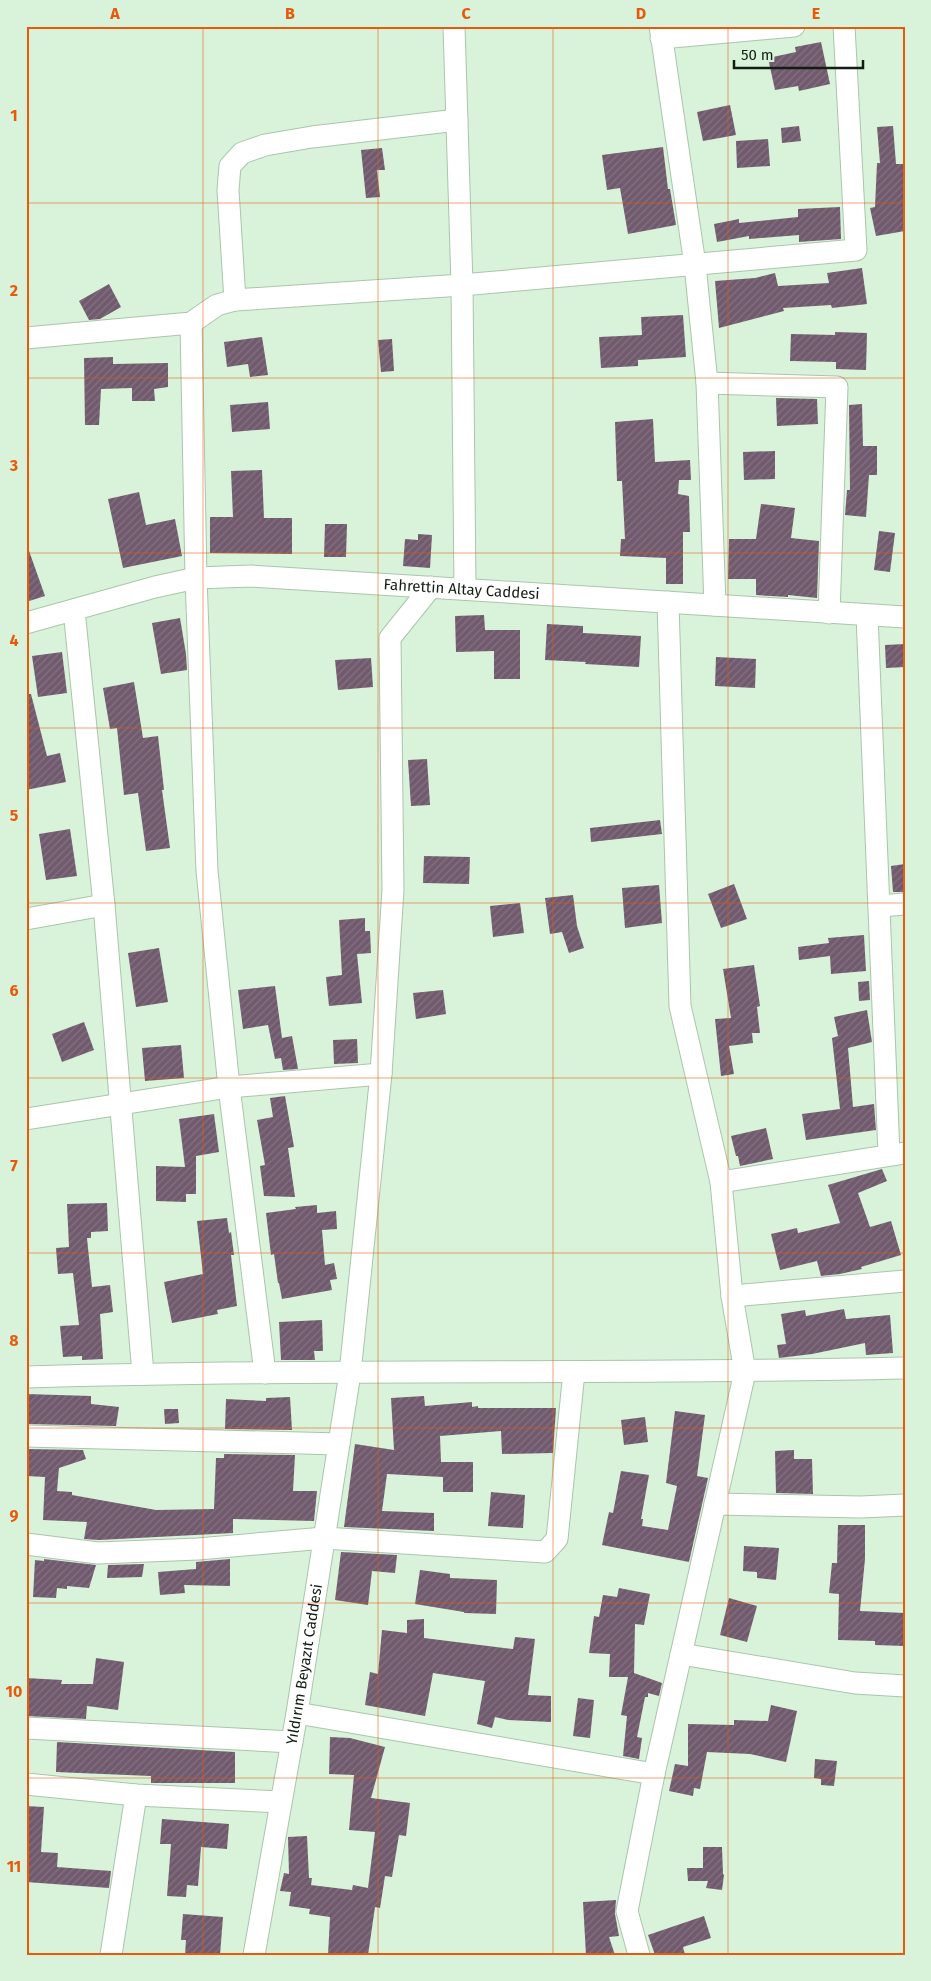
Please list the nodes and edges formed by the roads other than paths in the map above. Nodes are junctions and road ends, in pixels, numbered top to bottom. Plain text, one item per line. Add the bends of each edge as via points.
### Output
1 (454, 26) edge
2 (794, 26) edge
3 (844, 26) edge
4 (661, 32) edge
5 (457, 120) junction
6 (694, 265) junction
7 (462, 285) junction
8 (235, 300) junction
9 (192, 322) junction
10 (26, 338) edge
11 (707, 383) junction
12 (196, 578) junction
13 (431, 587) junction
14 (465, 589) junction
15 (668, 602) junction
16 (715, 605) junction
17 (74, 610) junction
18 (829, 612) junction
19 (867, 615) junction
20 (905, 617) edge
21 (26, 623) edge
22 (905, 904) edge
23 (104, 905) junction
24 (879, 906) junction
25 (26, 919) edge
26 (381, 1074) junction
27 (228, 1087) junction
28 (121, 1104) junction
29 (26, 1119) edge
30 (897, 1154) edge
31 (721, 1182) junction
32 (905, 1282) edge
33 (732, 1296) junction
34 (905, 1368) edge
35 (574, 1372) junction
36 (746, 1372) junction
37 (265, 1373) junction
38 (350, 1373) junction
39 (143, 1374) junction
40 (26, 1378) edge
41 (26, 1436) edge
42 (339, 1444) junction
43 (715, 1504) junction
44 (905, 1505) edge
45 (324, 1538) junction
46 (26, 1544) edge
47 (681, 1654) junction
48 (905, 1686) edge
49 (297, 1713) junction
50 (26, 1728) edge
51 (292, 1742) junction
52 (654, 1774) junction
53 (26, 1784) edge
54 (136, 1795) junction
55 (281, 1802) junction
56 (111, 1955) edge
57 (254, 1955) edge
58 (639, 1955) edge

1 - 5 street
2 - 4 street
3 - 6 street via 856,250
4 - 6 street
5 - 7 street
5 - 8 street via 312,137 265,145 242,153 230,166 228,190
6 - 7 street
6 - 11 street
7 - 8 street
7 - 14 street
8 - 9 street via 217,305
9 - 10 street
9 - 12 street
11 - 16 street
11 - 18 street via 837,387
12 - 13 street, Fahrettin Altay Caddesi via 251,576
12 - 17 street, Fahrettin Altay Caddesi
12 - 27 street via 207,871
13 - 14 street, Fahrettin Altay Caddesi
13 - 26 street, Yıldırım Beyazıt Caddesi via 390,638 393,890
14 - 15 street, Fahrettin Altay Caddesi
15 - 16 street, Fahrettin Altay Caddesi
15 - 31 street via 680,1006
16 - 18 street, Fahrettin Altay Caddesi
17 - 21 street, Fahrettin Altay Caddesi
17 - 23 street
18 - 19 street, Fahrettin Altay Caddesi
19 - 20 street, Fahrettin Altay Caddesi
19 - 24 street
22 - 24 street
23 - 25 street
23 - 28 street
24 - 30 street
26 - 27 street
26 - 38 street, Yıldırım Beyazıt Caddesi
27 - 28 street
27 - 37 street
28 - 29 street
28 - 39 street
30 - 31 street
31 - 33 street
32 - 33 street
33 - 36 street
34 - 36 street
35 - 36 street
35 - 38 street
35 - 45 street via 557,1539 545,1552
36 - 43 street
37 - 38 street
37 - 39 street
38 - 42 street, Yıldırım Beyazıt Caddesi
39 - 40 street
41 - 42 street
42 - 45 street, Yıldırım Beyazıt Caddesi
43 - 44 street
43 - 47 street
45 - 46 street via 198,1549 98,1553
45 - 49 street, Yıldırım Beyazıt Caddesi
47 - 48 street via 856,1682
47 - 52 street
49 - 51 street, Yıldırım Beyazıt Caddesi
49 - 52 street
50 - 51 street
51 - 55 street, Yıldırım Beyazıt Caddesi
52 - 58 street via 627,1911
53 - 54 street
54 - 55 street
54 - 56 street
55 - 57 street, Yıldırım Beyazıt Caddesi

